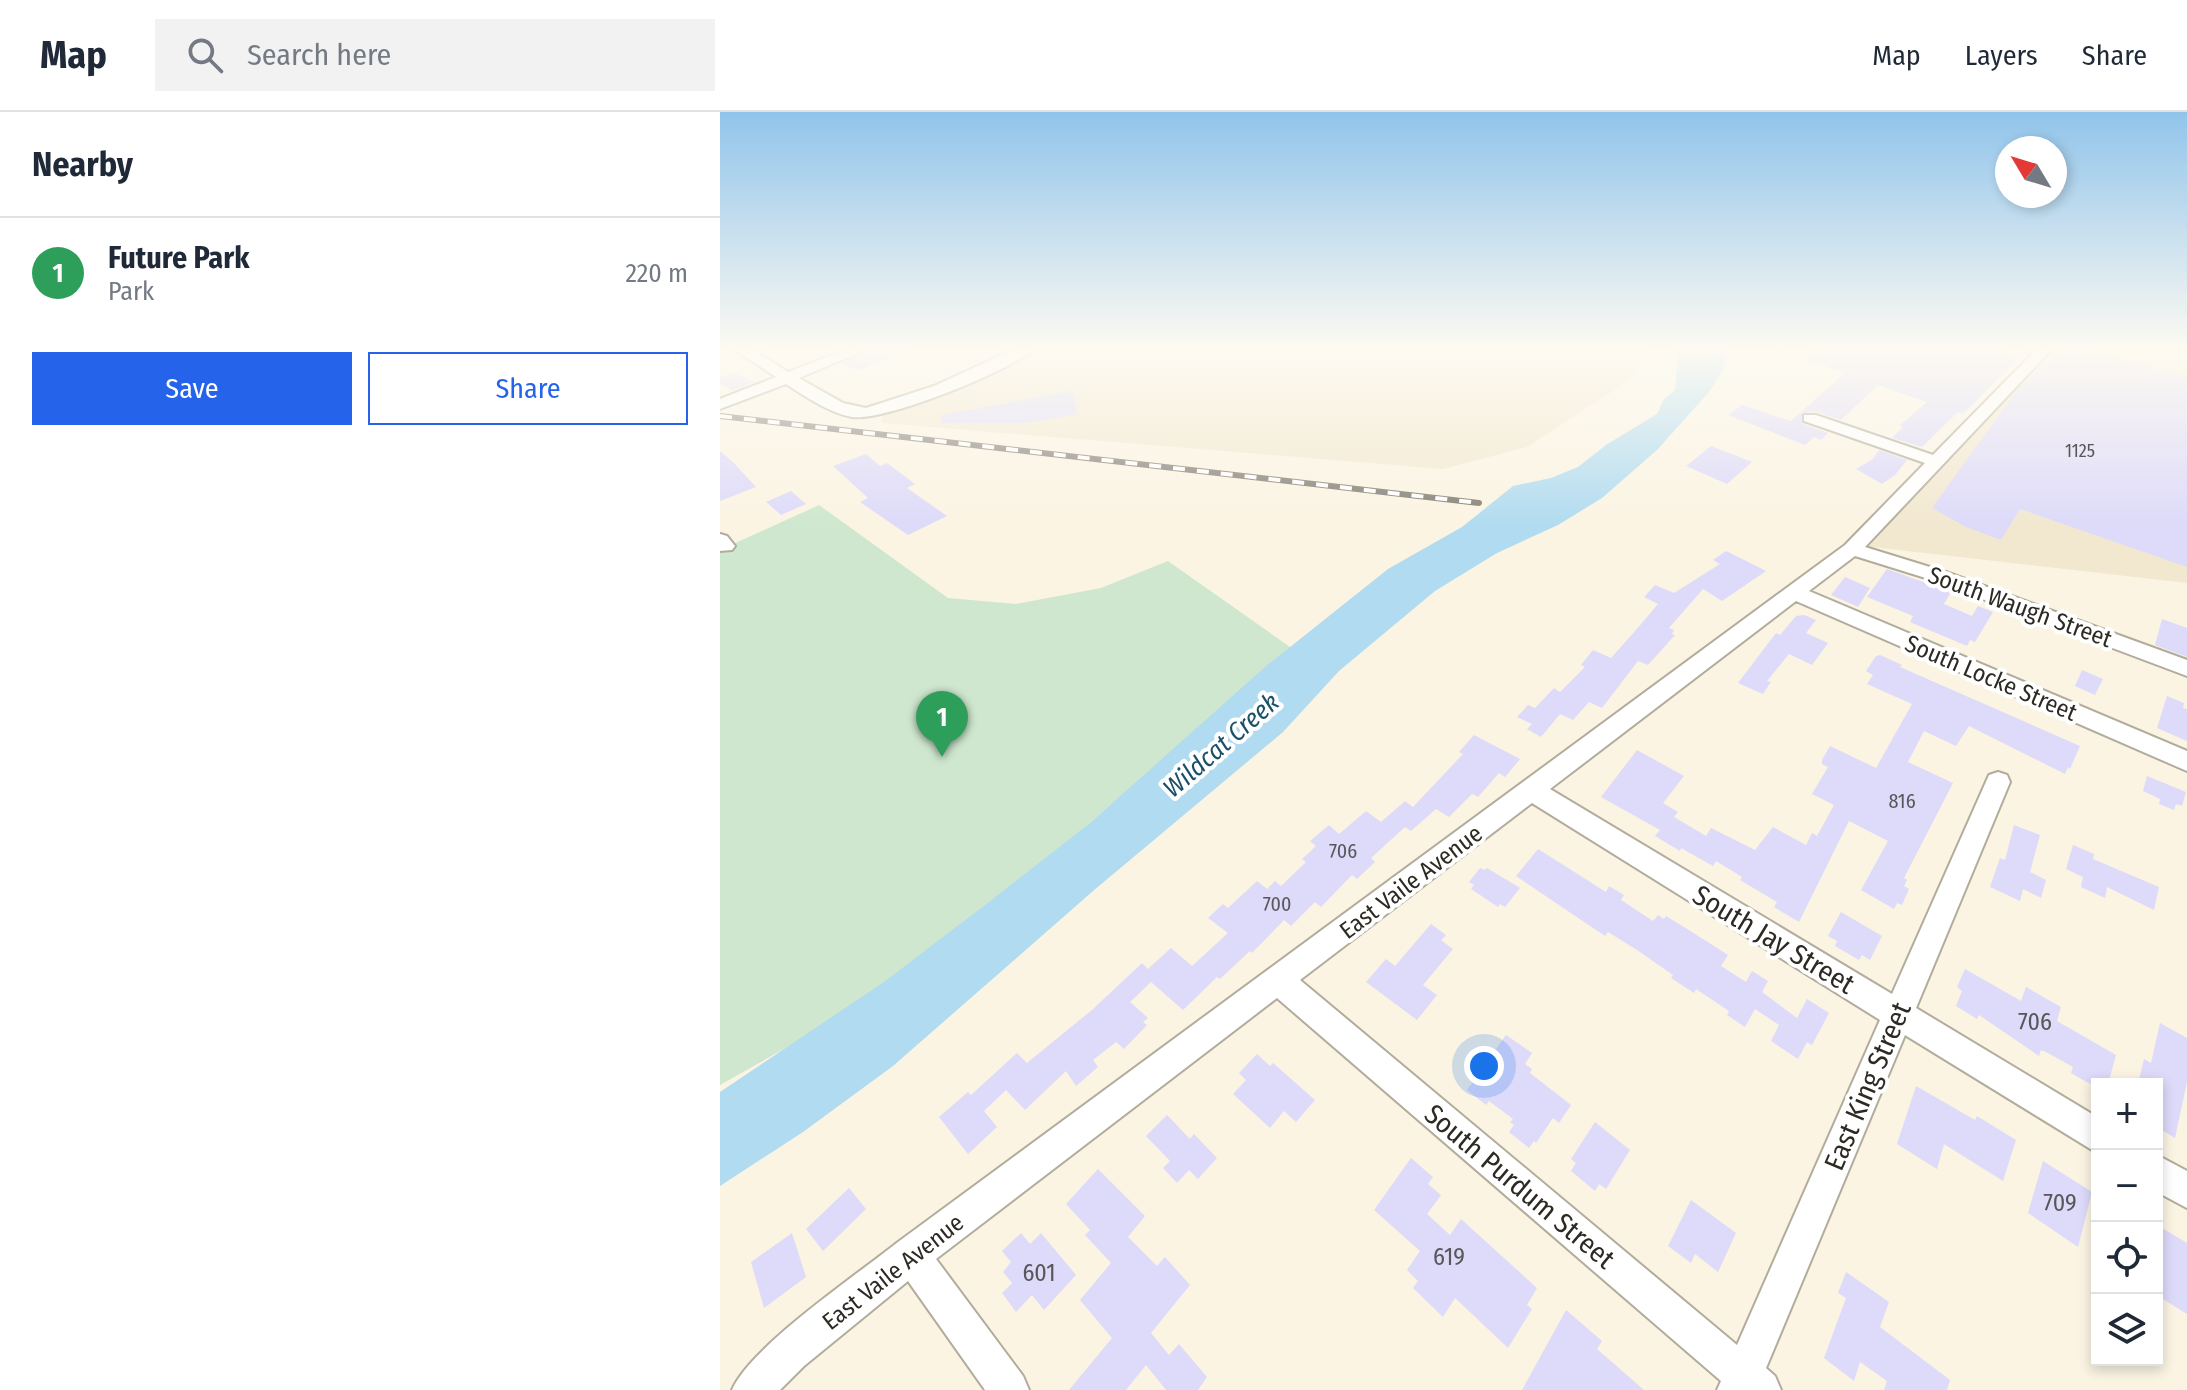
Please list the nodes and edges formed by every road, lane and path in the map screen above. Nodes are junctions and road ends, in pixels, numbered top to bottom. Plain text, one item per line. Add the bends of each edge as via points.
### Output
1 (844, 408) edge
2 (892, 408) edge
3 (1989, 408) edge
4 (1810, 418) dead end
5 (1937, 462) junction
6 (1852, 549) junction
7 (1796, 593) junction
8 (2187, 668) edge
9 (2187, 761) edge
10 (1998, 782) dead end
11 (1533, 791) junction
12 (1279, 981) junction
13 (1898, 1014) junction
14 (2091, 1132) edge
15 (2163, 1176) edge
16 (2187, 1191) edge
17 (911, 1255) junction
18 (1747, 1385) edge
19 (752, 1390) edge
20 (1009, 1390) edge

1 - 2 street via 864,415
3 - 5 street, East Vaile Avenue
4 - 5 street
5 - 6 street, East Vaile Avenue
6 - 7 street, East Vaile Avenue
6 - 8 street, South Waugh Street
7 - 9 street, South Locke Street
7 - 11 street, East Vaile Avenue
10 - 13 street, East King Street
11 - 12 street, East Vaile Avenue
11 - 13 street, South Jay Street
12 - 17 street, East Vaile Avenue
12 - 18 street, South Purdum Street
13 - 14 street, South Jay Street
13 - 18 street, East King Street
15 - 16 street
17 - 19 street, East Vaile Avenue via 790,1352
17 - 20 street

